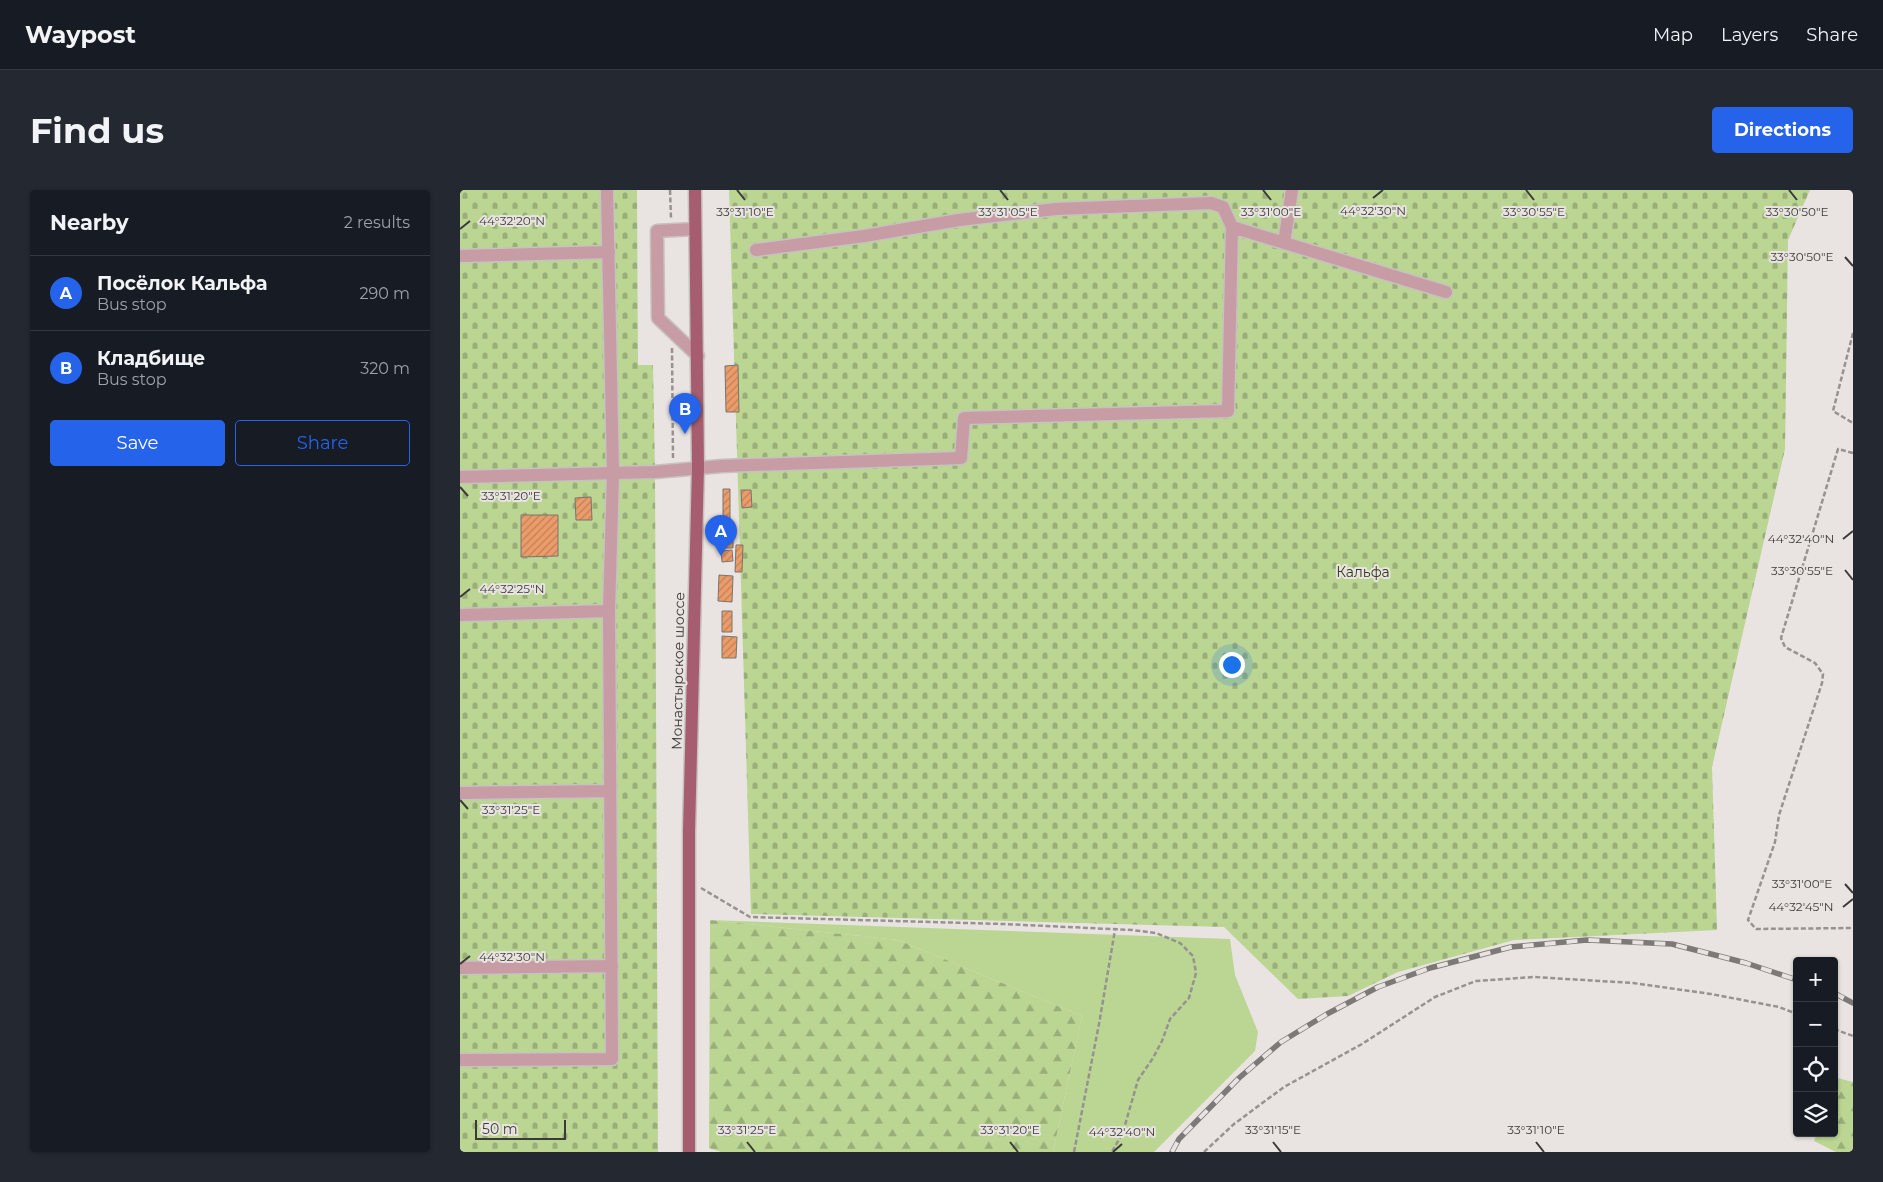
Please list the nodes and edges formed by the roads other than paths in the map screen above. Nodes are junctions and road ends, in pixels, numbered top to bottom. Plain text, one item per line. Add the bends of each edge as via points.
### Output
1 (607, 190) edge
2 (695, 190) edge
3 (1292, 190) edge
4 (1232, 227) junction
5 (695, 229) junction
6 (1284, 243) junction
7 (756, 250) dead end
8 (608, 252) junction
9 (460, 256) edge
10 (1446, 292) dead end
11 (698, 356) junction
12 (698, 467) junction
13 (613, 473) junction
14 (460, 477) edge
15 (609, 611) junction
16 (460, 615) edge
17 (610, 791) junction
18 (460, 793) edge
19 (612, 966) junction
20 (460, 968) edge
21 (460, 1060) edge
22 (689, 1152) edge

1 - 8 lane
2 - 5 main road, Монастырское шоссе
3 - 6 lane
4 - 6 lane
4 - 7 lane via 1223,207 1211,203 1066,209 959,220
4 - 12 lane via 1228,411 964,418 961,458
5 - 11 main road, Монастырское шоссе
5 - 11 lane via 657,230 658,318
6 - 10 lane
8 - 9 lane
8 - 13 lane
11 - 12 main road, Монастырское шоссе
12 - 13 lane
12 - 22 main road, Монастырское шоссе via 689,881
13 - 14 lane
13 - 15 lane
15 - 16 lane
15 - 17 lane
17 - 18 lane
17 - 19 lane
19 - 20 lane
19 - 21 lane via 612,1059

